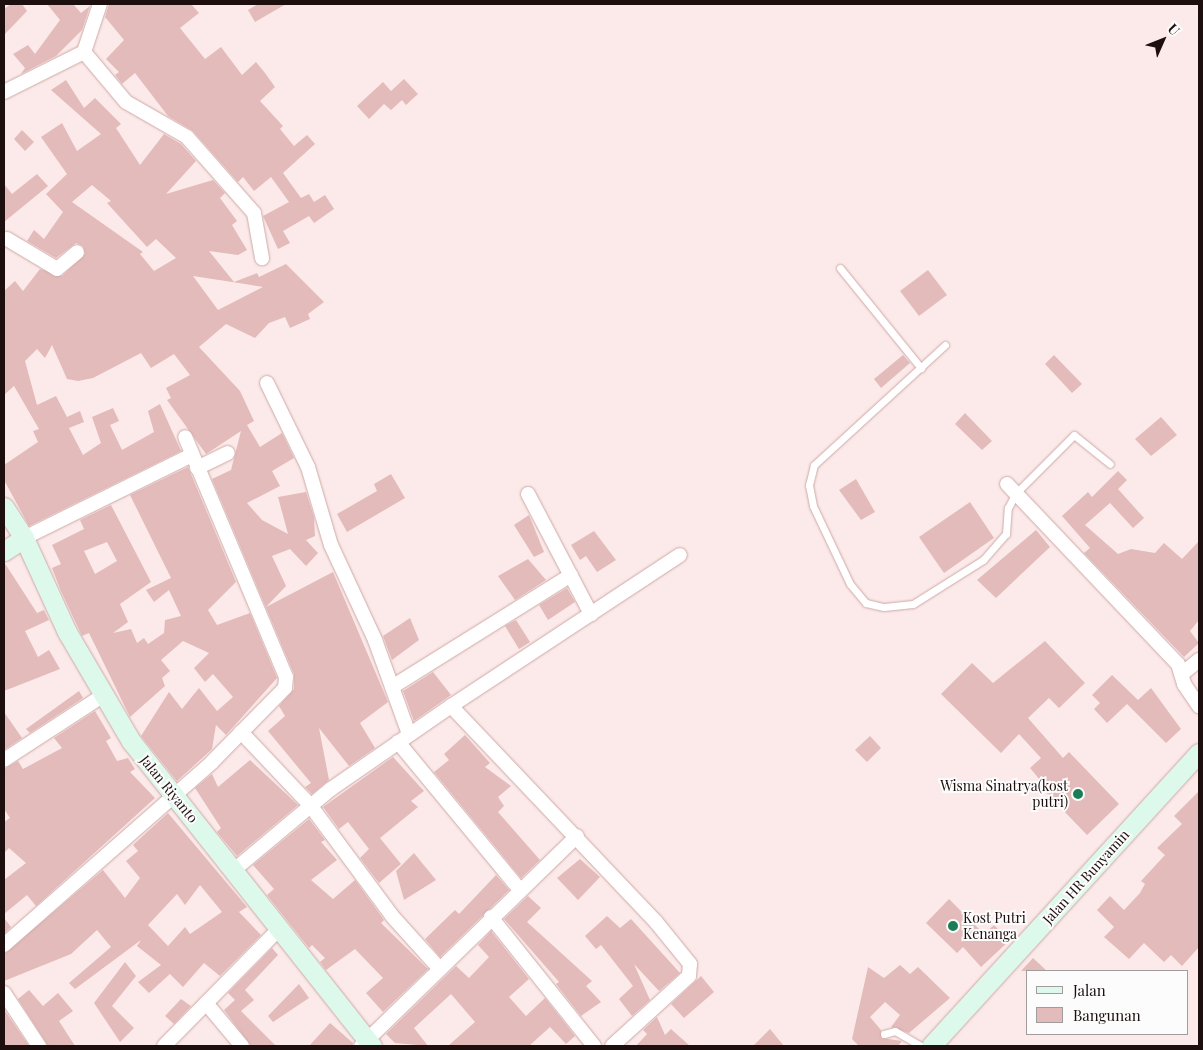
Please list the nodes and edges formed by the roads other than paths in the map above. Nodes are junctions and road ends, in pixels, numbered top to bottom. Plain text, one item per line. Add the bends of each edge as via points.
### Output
1 (100, 4) edge
2 (84, 52) junction
3 (4, 92) edge
4 (5, 238) edge
5 (77, 252) dead end
6 (262, 258) dead end
7 (840, 268) dead end
8 (945, 345) dead end
9 (921, 368) junction
10 (267, 384) dead end
11 (185, 437) dead end
12 (228, 454) dead end
13 (194, 461) junction
14 (1110, 464) dead end
15 (1011, 489) junction
16 (528, 494) dead end
17 (4, 507) edge
18 (24, 538) junction
19 (4, 551) edge
20 (680, 555) dead end
21 (571, 575) junction
22 (591, 614) junction
23 (1199, 660) edge
24 (1182, 674) junction
25 (392, 687) junction
26 (102, 696) junction
27 (452, 706) junction
28 (1199, 706) edge
29 (241, 732) junction
30 (404, 738) junction
31 (1199, 753) edge
32 (4, 760) edge
33 (173, 796) junction
34 (310, 804) junction
35 (577, 836) junction
36 (234, 870) junction
37 (520, 890) junction
38 (491, 917) junction
39 (277, 931) junction
40 (4, 945) edge
41 (439, 968) junction
42 (4, 993) edge
43 (206, 1003) junction
44 (884, 1034) dead end
45 (366, 1044) edge
46 (39, 1046) edge
47 (164, 1046) edge
48 (242, 1046) edge
49 (594, 1046) edge
50 (612, 1046) edge
51 (921, 1046) edge
52 (931, 1046) edge

1 - 2 street
2 - 3 street
2 - 6 street via 126,102 187,137 254,213
4 - 5 street via 57,269
7 - 9 lane
8 - 9 lane
9 - 15 lane via 814,465 809,485 814,506 850,584 866,603 884,607 913,604 998,547 1006,534
10 - 25 street via 308,467 331,545
11 - 13 street
12 - 13 street
13 - 18 street
13 - 29 street via 286,678 280,695
14 - 15 lane via 1074,435
15 - 24 street
16 - 21 street
17 - 18 street, Jalan Riyanto
18 - 19 street
18 - 26 street, Jalan Riyanto
20 - 22 street
21 - 22 street
21 - 25 street
22 - 27 street
23 - 24 street
24 - 28 street
25 - 30 street
26 - 32 street
26 - 33 street, Jalan Riyanto
27 - 30 street
27 - 35 street
29 - 33 street
29 - 34 street
30 - 34 street
30 - 37 street
31 - 52 street, Jalan HR Bunyamin
33 - 36 street, Jalan Riyanto
33 - 40 street
34 - 36 street
34 - 41 street via 392,916
35 - 37 street
35 - 50 street via 656,922 692,972
36 - 39 street, Jalan Riyanto
37 - 38 street
38 - 41 street
38 - 49 street
39 - 43 street
39 - 45 street, Jalan Riyanto
41 - 45 street
42 - 46 street
43 - 47 street
43 - 48 street
44 - 51 lane via 895,1031

